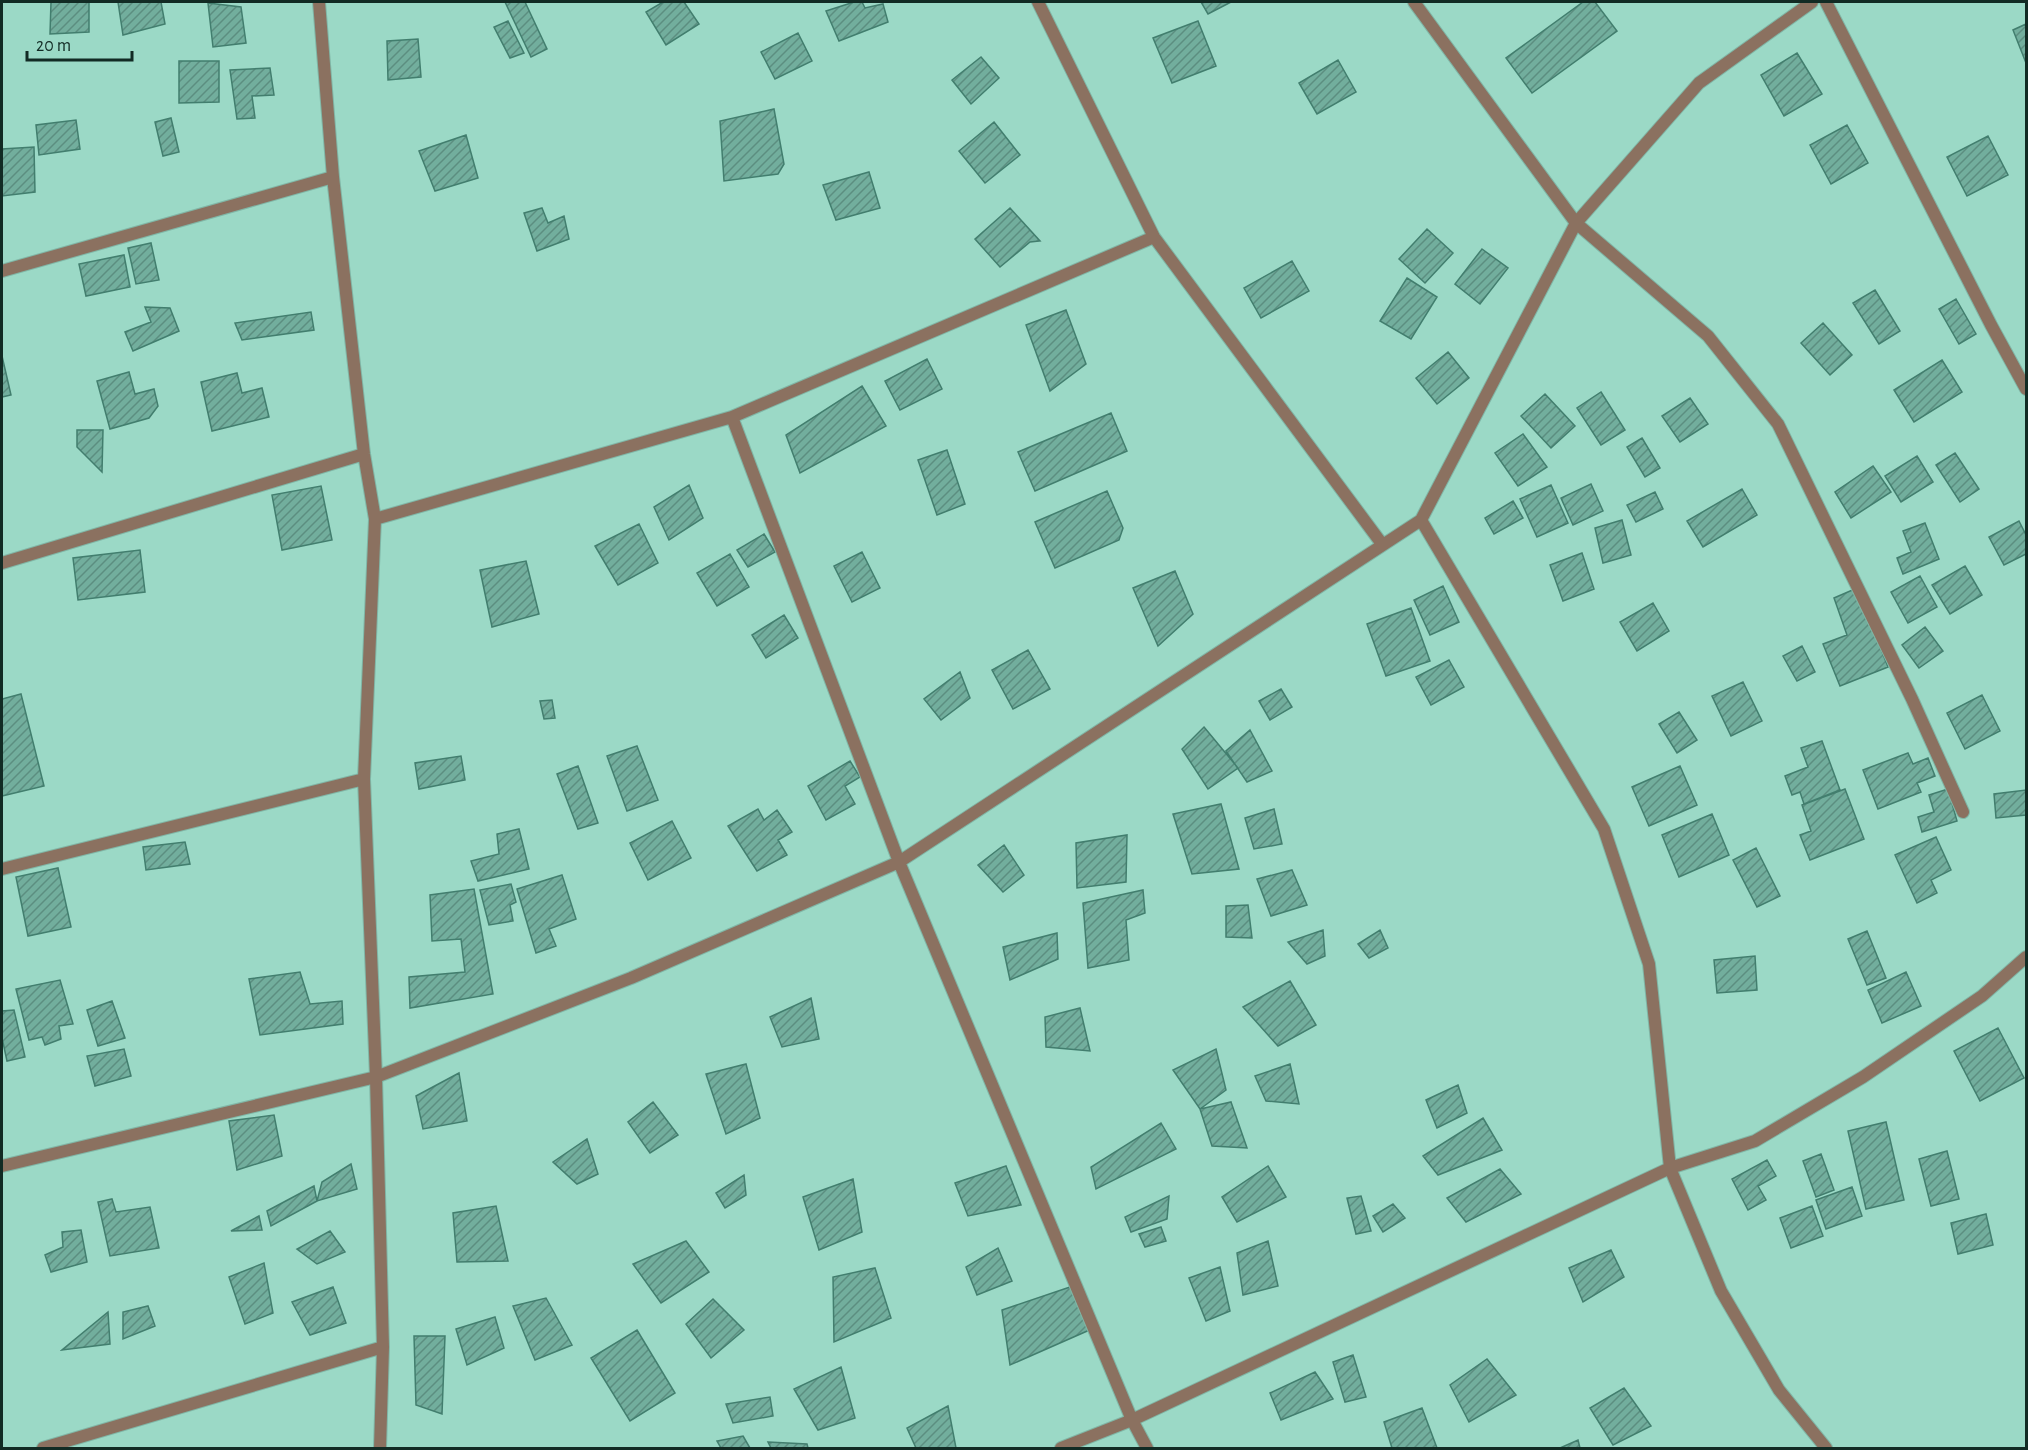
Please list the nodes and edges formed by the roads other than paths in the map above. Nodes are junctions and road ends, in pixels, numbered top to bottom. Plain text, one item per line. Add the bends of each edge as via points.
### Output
1 (319, 2) edge
2 (1038, 2) edge
3 (1414, 2) edge
4 (1812, 2) edge
5 (1826, 2) edge
6 (333, 177) junction
7 (1576, 223) junction
8 (1154, 237) junction
9 (2, 271) edge
10 (2026, 389) edge
11 (732, 417) junction
12 (364, 454) junction
13 (375, 519) junction
14 (1420, 520) junction
15 (1382, 544) junction
16 (2, 563) edge
17 (364, 780) junction
18 (1963, 812) dead end
19 (899, 862) junction
20 (2, 869) edge
21 (2026, 957) edge
22 (376, 1077) junction
23 (2, 1166) edge
24 (1670, 1168) junction
25 (383, 1347) junction
26 (1132, 1420) junction
27 (44, 1449) edge
28 (380, 1449) edge
29 (1061, 1449) edge
30 (1147, 1449) edge
31 (1826, 1449) edge

1 - 6 street
2 - 8 street
3 - 7 street
4 - 7 street via 1699,83
5 - 10 street
6 - 9 street
6 - 12 street
7 - 14 street
7 - 18 street via 1708,336 1778,424
8 - 11 street
8 - 15 street
11 - 13 street
11 - 19 street
12 - 13 street
12 - 16 street
13 - 17 street
14 - 15 street
14 - 24 street via 1604,829 1649,964
15 - 19 street
17 - 20 street
17 - 22 street
19 - 22 street via 631,978
19 - 26 street
21 - 24 street via 1982,996 1854,1083 1755,1141
22 - 23 street
22 - 25 street
24 - 26 street
24 - 31 street via 1721,1291 1779,1390
25 - 27 street
25 - 28 street
26 - 29 street
26 - 30 street

